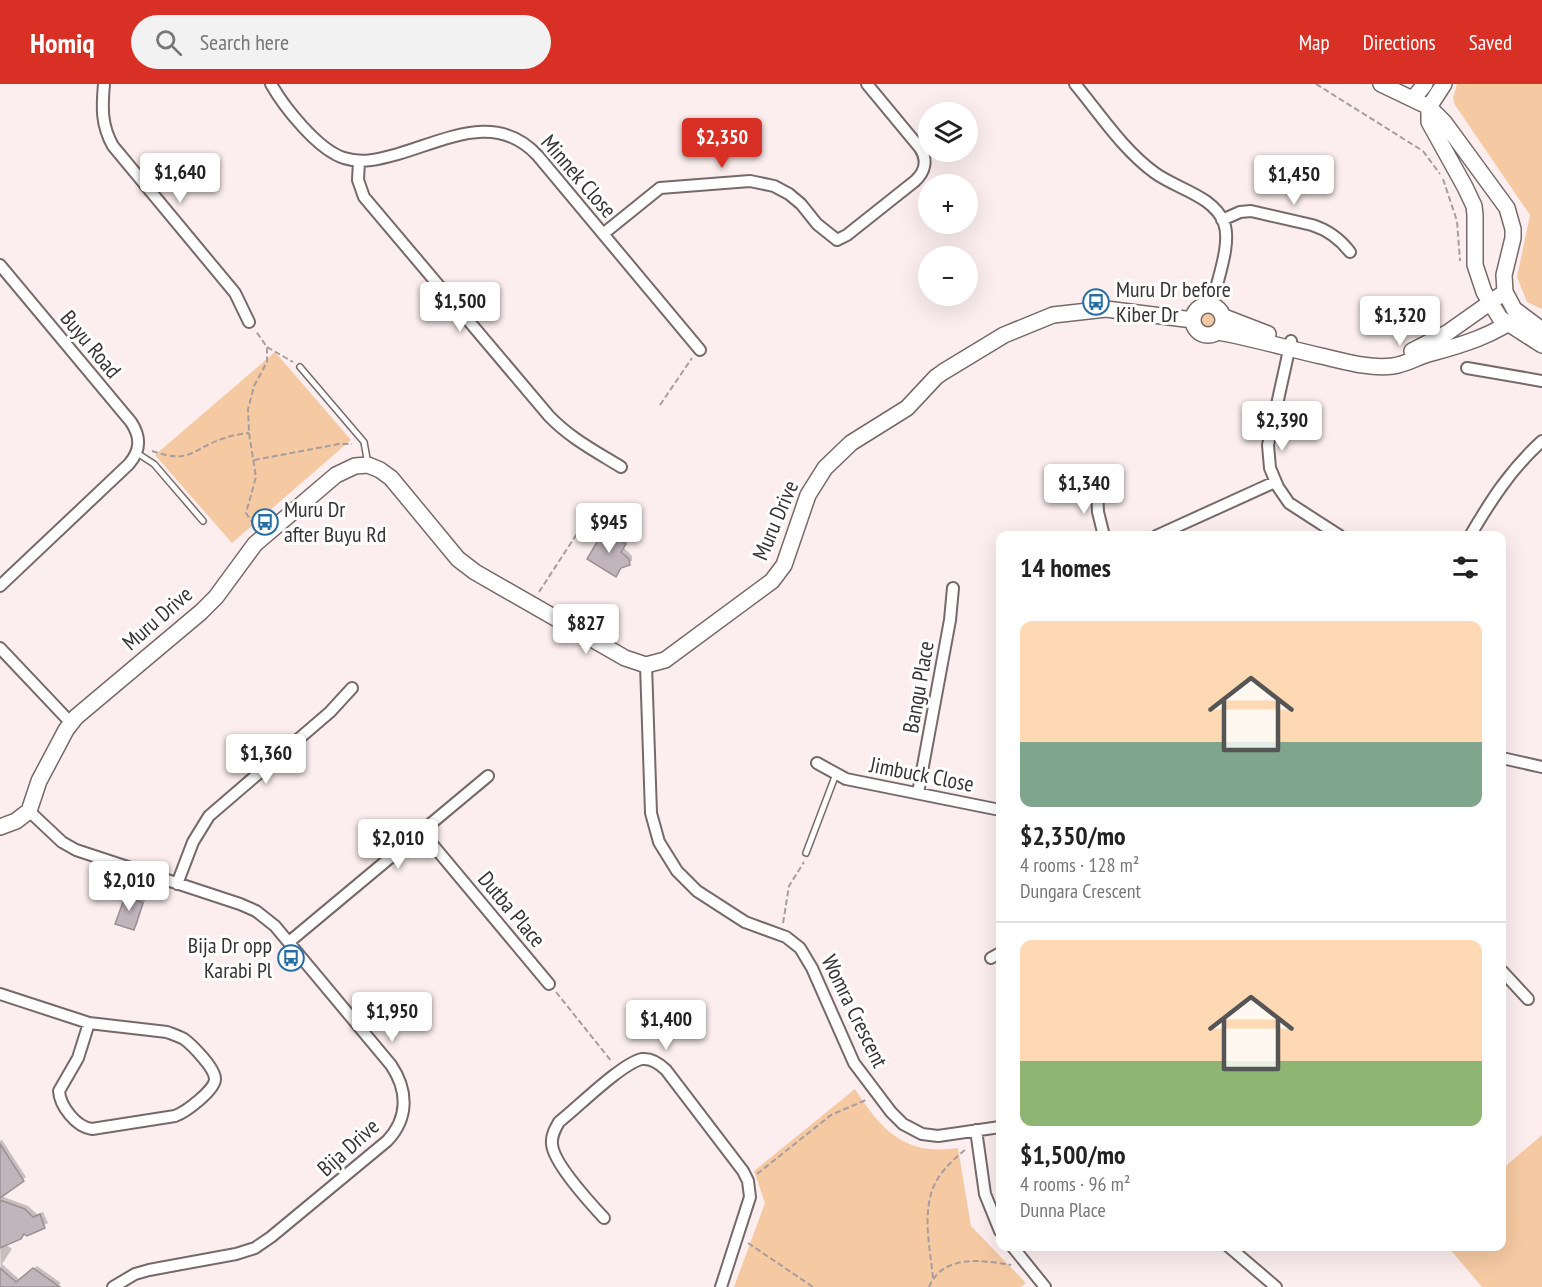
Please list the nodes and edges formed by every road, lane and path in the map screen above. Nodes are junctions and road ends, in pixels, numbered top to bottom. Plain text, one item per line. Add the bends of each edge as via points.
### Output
1 (104, 84) edge
2 (271, 84) edge
3 (867, 84) edge
4 (1075, 84) edge
5 (1316, 84) edge
6 (1381, 84) edge
7 (1425, 84) edge
8 (1444, 84) edge
9 (1413, 99) junction
10 (1429, 107) junction
11 (359, 161) junction
12 (1222, 219) junction
13 (603, 234) junction
14 (1350, 252) dead end
15 (0, 265) edge
16 (1463, 267) dead end
17 (1505, 292) junction
18 (1490, 302) junction
19 (1212, 304) junction
20 (1224, 317) junction
21 (1193, 320) junction
22 (1514, 320) junction
23 (249, 322) joint
24 (1542, 330) edge
25 (1218, 332) junction
26 (1290, 344) junction
27 (1542, 345) edge
28 (267, 347) junction
29 (700, 350) joint
30 (300, 367) joint
31 (1467, 368) dead end
32 (1542, 381) edge
33 (660, 405) dead end
34 (249, 433) junction
35 (1542, 441) edge
36 (364, 442) junction
37 (138, 449) junction
38 (253, 460) junction
39 (368, 465) junction
40 (621, 467) dead end
41 (1275, 482) junction
42 (1097, 488) dead end
43 (203, 521) dead end
44 (580, 529) dead end
45 (1103, 531) edge
46 (1167, 531) edge
47 (1332, 531) edge
48 (1473, 531) edge
49 (261, 538) junction
50 (0, 586) edge
51 (952, 588) dead end
52 (537, 594) dead end
53 (0, 648) edge
54 (646, 665) junction
55 (352, 688) dead end
56 (71, 723) junction
57 (1506, 759) edge
58 (817, 763) dead end
59 (1542, 767) edge
60 (836, 774) junction
61 (488, 776) dead end
62 (918, 793) junction
63 (996, 809) edge
64 (29, 811) junction
65 (0, 827) edge
66 (422, 832) junction
67 (806, 853) joint
68 (177, 884) junction
69 (778, 933) junction
70 (289, 942) junction
71 (1506, 975) edge
72 (549, 984) joint
73 (0, 994) edge
74 (1528, 999) dead end
75 (89, 1023) junction
76 (620, 1072) junction
77 (877, 1094) junction
78 (996, 1128) edge
79 (976, 1130) junction
80 (971, 1145) dead end
81 (748, 1181) junction
82 (604, 1218) dead end
83 (996, 1223) edge
84 (738, 1237) junction
85 (1016, 1251) edge
86 (1234, 1251) edge
87 (1030, 1268) junction
88 (933, 1278) junction
89 (113, 1287) edge
90 (721, 1287) edge
91 (813, 1287) edge
92 (929, 1287) edge
93 (1045, 1287) edge
94 (1276, 1287) edge

1 - 23 street via 102,117 113,146 235,293
2 - 11 street, Minnek Close via 321,146
3 - 13 street via 920,148 929,171 837,240 789,194 750,181 660,188
4 - 12 street via 1137,158 1168,182 1208,202
5 - 16 path via 1423,151 1443,178 1454,208
6 - 9 street
7 - 9 street
8 - 10 street
9 - 10 street
10 - 17 street via 1454,135 1511,217 1513,238 1503,275
10 - 18 street via 1429,122 1473,206 1475,265
11 - 13 street, Minnek Close via 473,132 506,133 531,148
11 - 40 street via 358,180 364,196 549,416 575,440
12 - 14 street via 1251,211 1312,225 1336,237
12 - 19 street via 1226,240
13 - 29 street, Minnek Close
15 - 37 street, Buyu Road via 131,422 138,435
17 - 18 street
17 - 22 street
18 - 22 street via 1500,318
18 - 26 street via 1447,333 1394,356 1364,356
19 - 20 street
19 - 21 street via 1198,308
20 - 25 street
20 - 26 street
21 - 25 street via 1200,333
21 - 54 street, Muru Drive via 1106,309 1053,315 1004,335 936,377 907,408 861,436 825,468 805,500 784,565 772,581 672,656
22 - 24 street
22 - 26 street via 1463,345 1393,366 1365,366
22 - 27 street
23 - 28 path
25 - 26 street
26 - 41 street via 1268,445
28 - 30 path
28 - 34 path via 267,362 249,398
29 - 33 path via 686,363
30 - 36 lane
31 - 32 street
34 - 37 path via 224,438 184,457
34 - 38 path
35 - 48 street via 1502,484
36 - 38 path
36 - 39 lane
37 - 43 lane
37 - 50 street via 129,464
38 - 49 path via 256,477 246,513
39 - 49 street, Muru Drive via 336,475
39 - 54 street via 391,478 469,568 625,658
41 - 46 street
41 - 47 street via 1294,507
42 - 45 street
44 - 52 path
49 - 56 street, Muru Drive via 206,608
51 - 62 street, Bangu Place via 950,620
53 - 56 street
54 - 69 street, Womra Crescent via 650,807 659,842 690,886 745,922
55 - 68 street via 330,712 209,816 193,842
56 - 64 street, Muru Drive via 39,781
57 - 59 street
58 - 60 street, Jimbuck Close
60 - 62 street, Jimbuck Close
60 - 67 lane, Jimbuck Close
61 - 66 street
62 - 63 street, Jimbuck Close
64 - 65 street
64 - 68 street, Bija Drive via 69,847
66 - 70 street
66 - 72 street, Dutba Place
67 - 69 path via 807,858 789,886 785,919
68 - 70 street, Bija Drive via 256,911
69 - 77 street, Womra Crescent via 794,942 809,961 851,1058
70 - 89 street, Bija Drive via 396,1073 404,1100 398,1126 382,1146 255,1248 149,1270
71 - 74 street
72 - 76 path
73 - 75 street
75 - 75 street via 179,1036 210,1067 214,1083 176,1116 92,1129 83,1127 62,1103 59,1091 78,1058
76 - 81 street via 641,1060 661,1065
76 - 82 street via 560,1122 552,1138 556,1156
77 - 79 street, Womra Crescent via 898,1119 915,1131 938,1136
77 - 81 path via 831,1114
78 - 79 street, Womra Crescent
79 - 83 street via 985,1194
80 - 88 path via 940,1175 932,1193 928,1226
81 - 84 street via 750,1197
84 - 90 street
84 - 91 path
85 - 87 street
86 - 94 street
87 - 88 path via 962,1261
87 - 93 street
88 - 92 path

